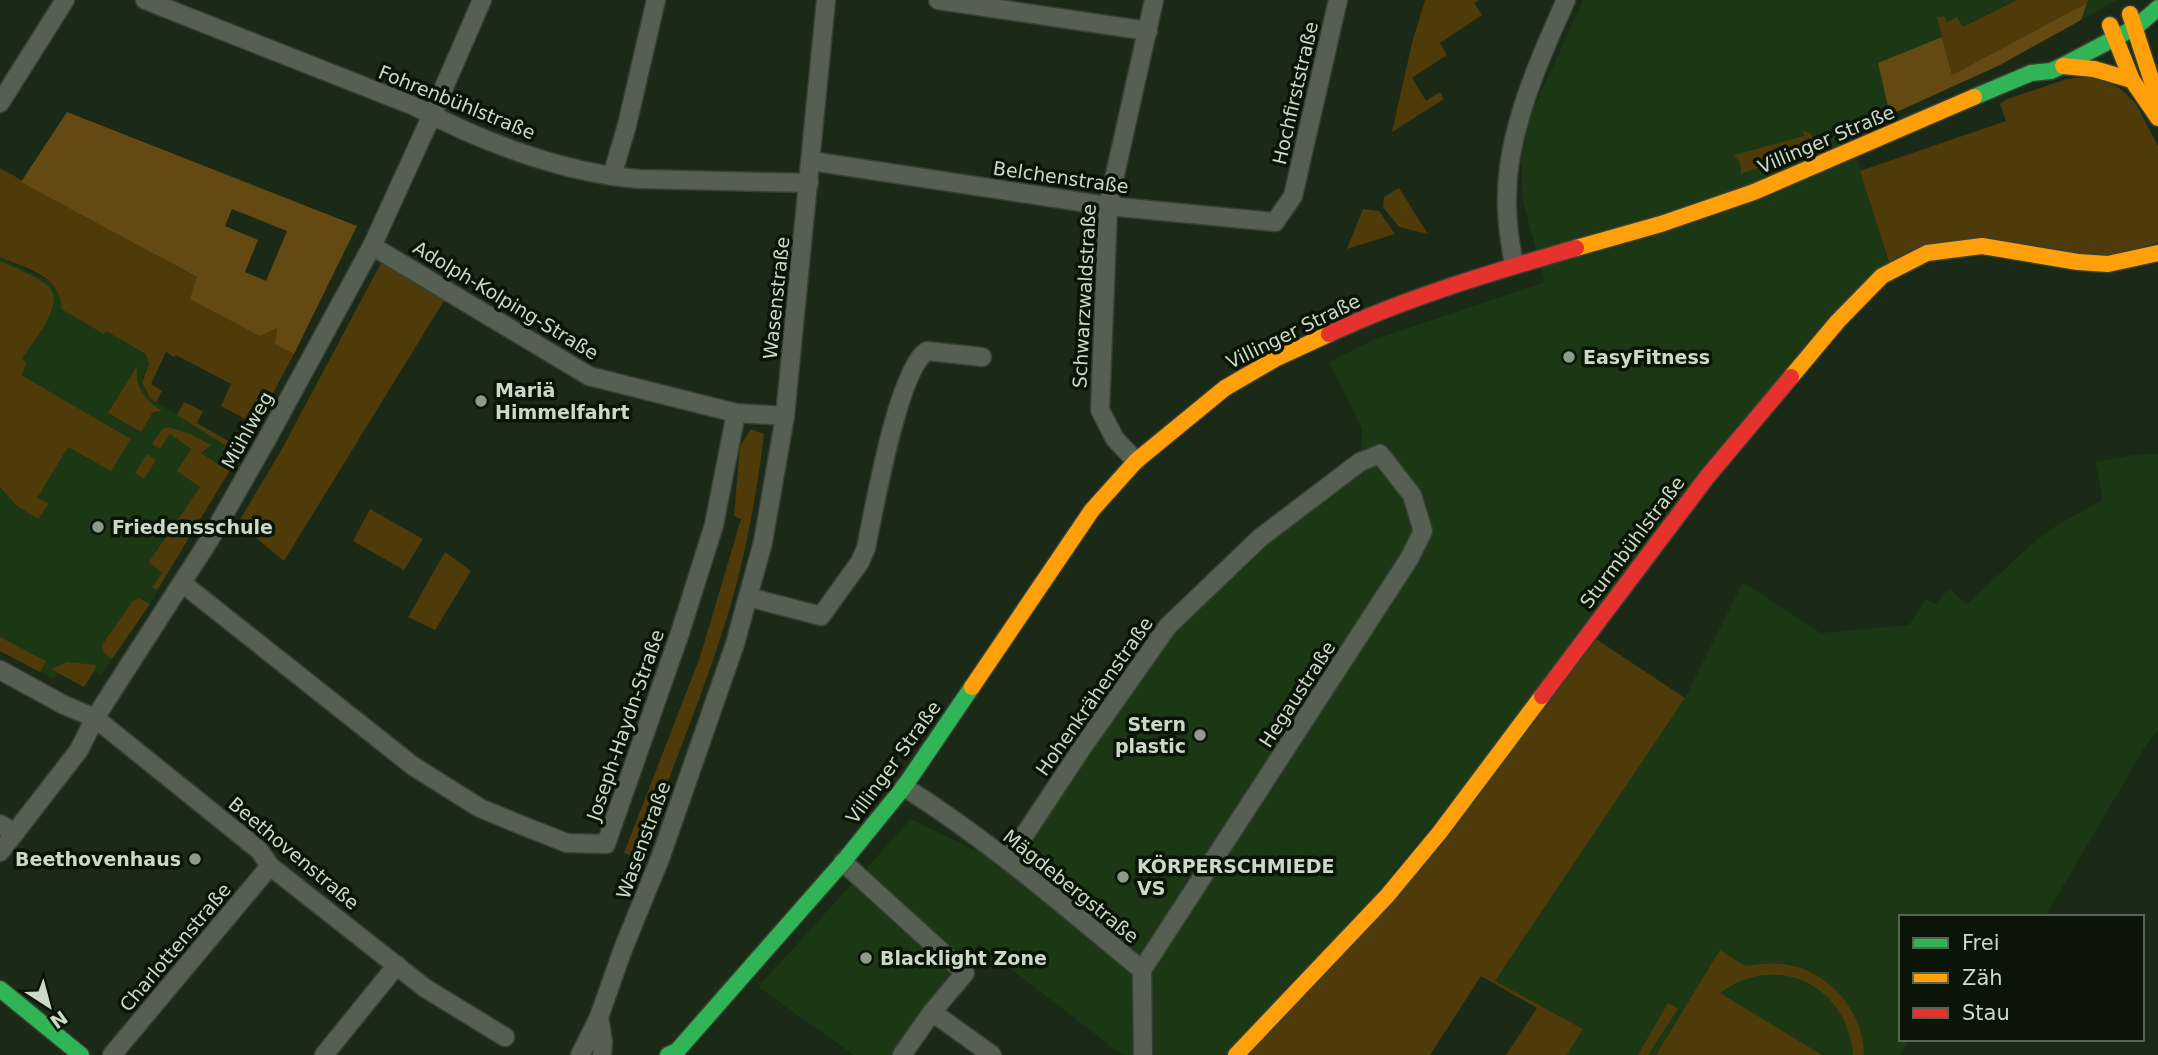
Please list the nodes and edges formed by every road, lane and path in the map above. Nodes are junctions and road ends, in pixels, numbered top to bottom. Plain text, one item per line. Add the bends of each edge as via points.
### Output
1 (65, 0) edge
2 (145, 0) edge
3 (482, 0) edge
4 (656, 0) edge
5 (826, 0) edge
6 (938, 0) edge
7 (1154, 0) edge
8 (1338, 0) edge
9 (1566, 0) edge
10 (2158, 7) edge
11 (1059, 9) edge
12 (2133, 20) junction
13 (1148, 32) junction
14 (2113, 32) junction
15 (2062, 66) junction
16 (2031, 73) junction
17 (2132, 80) junction
18 (2158, 100) edge
19 (0, 103) edge
20 (432, 116) junction
21 (2158, 118) edge
22 (811, 161) junction
23 (612, 176) junction
24 (809, 183) junction
25 (1293, 196) joint
26 (1108, 206) junction
27 (372, 246) junction
28 (2158, 253) edge
29 (1514, 265) junction
30 (982, 357) dead end
31 (736, 413) junction
32 (785, 416) junction
33 (1136, 461) junction
34 (1360, 462) joint
35 (182, 583) junction
36 (748, 597) junction
37 (0, 670) edge
38 (95, 718) junction
39 (904, 786) junction
40 (8, 828) edge
41 (0, 852) edge
42 (1008, 860) junction
43 (843, 862) junction
44 (270, 866) junction
45 (397, 965) junction
46 (1142, 970) junction
47 (0, 989) edge
48 (932, 1012) junction
49 (505, 1037) dead end
50 (594, 1052) edge
51 (674, 1054) edge
52 (81, 1055) edge
53 (112, 1055) edge
54 (324, 1055) edge
55 (902, 1055) edge
56 (992, 1055) edge
57 (1143, 1055) edge
58 (1236, 1055) edge

1 - 19 street
2 - 20 street, Fohrenbühlstraße
3 - 20 street, Mühlweg
4 - 23 street
5 - 22 street, Wasenstraße
6 - 11 street
7 - 13 street, Schwarzwaldstraße
8 - 25 street, Hochfirststraße
9 - 29 street via 1527,93 1517,132 1507,194
10 - 12 main road, Villinger Straße
11 - 13 street
12 - 14 main road, Villinger Straße
12 - 18 main road
13 - 26 street, Schwarzwaldstraße
14 - 15 main road, Villinger Straße
14 - 16 main road, Villinger Straße via 2045,60
14 - 17 main road
15 - 16 main road, Villinger Straße
15 - 17 main road
16 - 29 main road, Villinger Straße via 1754,192 1661,224
17 - 21 main road
20 - 23 street, Fohrenbühlstraße via 558,164
20 - 27 street, Mühlweg
22 - 24 street, Wasenstraße
22 - 26 street, Belchenstraße
23 - 24 street, Fohrenbühlstraße
24 - 32 street, Wasenstraße
25 - 26 street, Belchenstraße via 1275,222
26 - 33 street, Schwarzwaldstraße via 1100,410 1115,439
27 - 31 street, Adolph-Kolping-Straße via 589,376
27 - 35 street, Mühlweg
28 - 58 main road, Sturmbühlstraße via 2108,264 1982,246 1927,253 1882,276 1838,321 1707,477 1387,896
29 - 33 main road, Villinger Straße via 1356,321 1275,359 1204,403
30 - 36 street via 927,351 916,362 889,438 866,548 821,615
31 - 32 street, Adolph-Kolping-Straße
31 - 35 street, Joseph-Haydn-Straße via 713,525 607,844 567,843 485,810 450,790 413,766
32 - 36 street, Wasenstraße via 763,542
33 - 39 main road, Villinger Straße via 1092,510
34 - 42 street, Hohenkrähenstraße via 1260,538 1168,626
34 - 46 street, Hegaustraße via 1380,454 1412,495 1423,531
35 - 38 street, Mühlweg
36 - 50 street, Wasenstraße via 661,856 599,1017
37 - 38 street, Beethovenstraße
38 - 40 street, Mühlweg via 79,750
38 - 44 street, Beethovenstraße via 259,849
39 - 42 street, Mägdebergstraße
39 - 43 main road, Villinger Straße
40 - 41 street, Mühlweg
42 - 46 street, Mägdebergstraße
43 - 48 street via 965,973
43 - 51 main road, Villinger Straße
44 - 45 street, Beethovenstraße
44 - 53 street, Charlottenstraße
45 - 49 street, Beethovenstraße via 425,988
45 - 54 street
46 - 57 street, Mägdebergstraße
47 - 52 main road
48 - 55 street
48 - 56 street

